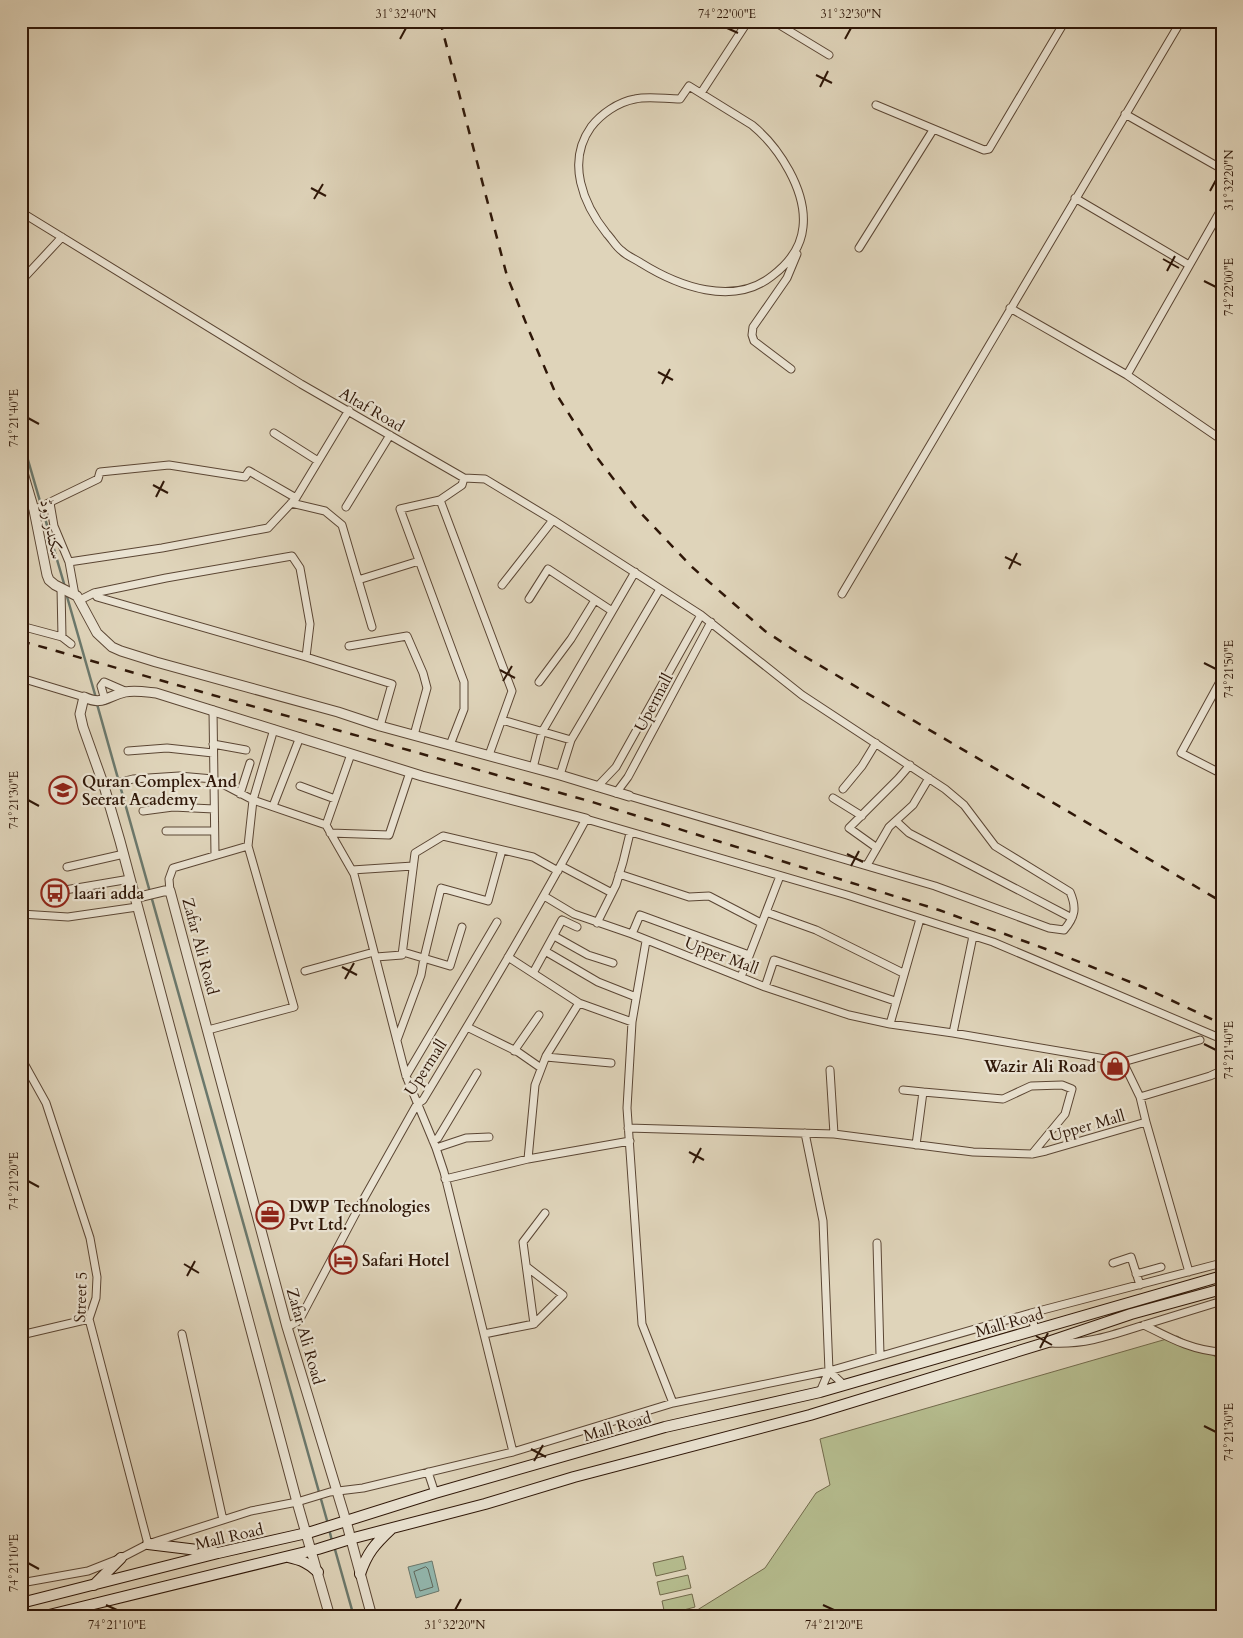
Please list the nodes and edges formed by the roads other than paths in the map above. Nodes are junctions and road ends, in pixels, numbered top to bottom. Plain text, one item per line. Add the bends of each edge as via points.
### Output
1 (748, 21) edge
2 (773, 21) edge
3 (1065, 21) edge
4 (1181, 21) edge
5 (829, 55) dead end
6 (701, 93) junction
7 (876, 105) dead end
8 (1125, 114) junction
9 (933, 130) junction
10 (1222, 169) edge
11 (1075, 198) junction
12 (1222, 208) edge
13 (21, 212) edge
14 (62, 237) junction
15 (798, 243) junction
16 (859, 248) dead end
17 (1189, 265) junction
18 (21, 281) edge
19 (1010, 308) junction
20 (791, 369) dead end
21 (1127, 374) junction
22 (349, 410) junction
23 (274, 433) dead end
24 (390, 435) junction
25 (1222, 440) edge
26 (318, 461) junction
27 (21, 466) edge
28 (464, 478) junction
29 (440, 500) junction
30 (293, 501) junction
31 (42, 507) junction
32 (346, 507) dead end
33 (553, 520) junction
34 (419, 561) junction
35 (69, 562) junction
36 (635, 572) junction
37 (358, 580) junction
38 (502, 585) dead end
39 (660, 588) junction
40 (70, 593) junction
41 (94, 593) junction
42 (842, 594) dead end
43 (529, 599) dead end
44 (595, 600) junction
45 (612, 611) junction
46 (701, 615) junction
47 (711, 622) junction
48 (21, 626) edge
49 (372, 627) dead end
50 (62, 637) junction
51 (71, 644) dead end
52 (349, 646) dead end
53 (306, 657) junction
54 (21, 678) edge
55 (1222, 678) edge
56 (539, 682) dead end
57 (127, 692) junction
58 (88, 699) junction
59 (104, 701) junction
60 (213, 710) junction
61 (502, 720) junction
62 (380, 726) junction
63 (274, 729) junction
64 (542, 732) junction
65 (414, 736) junction
66 (300, 738) junction
67 (571, 740) junction
68 (876, 743) junction
69 (213, 744) junction
70 (450, 745) junction
71 (246, 750) dead end
72 (128, 751) dead end
73 (213, 753) junction
74 (351, 754) junction
75 (489, 755) junction
76 (250, 764) dead end
77 (910, 765) junction
78 (533, 768) junction
79 (410, 772) junction
80 (1222, 774) edge
81 (560, 775) junction
82 (929, 778) junction
83 (213, 780) junction
84 (104, 786) junction
85 (300, 786) dead end
86 (597, 787) junction
87 (843, 790) dead end
88 (616, 792) junction
89 (240, 794) junction
90 (629, 796) joint
91 (833, 798) dead end
92 (335, 799) junction
93 (253, 800) junction
94 (273, 806) junction
95 (214, 809) junction
96 (143, 811) dead end
97 (862, 816) junction
98 (586, 819) junction
99 (896, 821) junction
100 (326, 826) junction
101 (166, 831) dead end
102 (214, 831) junction
103 (330, 833) junction
104 (630, 833) junction
105 (248, 846) junction
106 (877, 848) junction
107 (502, 850) junction
108 (124, 854) junction
109 (215, 855) junction
110 (867, 865) junction
111 (414, 866) junction
112 (67, 867) dead end
113 (559, 869) junction
114 (352, 870) junction
115 (619, 874) junction
116 (780, 876) junction
117 (130, 879) junction
118 (65, 890) dead end
119 (167, 891) junction
120 (612, 893) junction
121 (544, 896) junction
122 (135, 898) junction
123 (137, 908) junction
124 (766, 912) junction
125 (21, 914) edge
126 (1072, 918) junction
127 (920, 919) junction
128 (497, 922) dead end
129 (597, 923) junction
130 (761, 923) junction
131 (462, 926) dead end
132 (576, 927) dead end
133 (632, 934) junction
134 (554, 936) junction
135 (973, 936) junction
136 (646, 941) junction
137 (545, 951) junction
138 (403, 952) junction
139 (375, 955) junction
140 (750, 956) junction
141 (508, 957) junction
142 (424, 958) junction
143 (613, 963) dead end
144 (304, 971) dead end
145 (533, 973) junction
146 (903, 973) junction
147 (741, 977) junction
148 (765, 987) junction
149 (636, 997) junction
150 (895, 1001) junction
151 (579, 1003) junction
152 (539, 1015) dead end
153 (632, 1022) junction
154 (890, 1024) junction
155 (467, 1027) junction
156 (208, 1030) junction
157 (953, 1033) junction
158 (1222, 1038) edge
159 (397, 1040) junction
160 (1200, 1040) dead end
161 (514, 1051) junction
162 (546, 1057) junction
163 (21, 1058) edge
164 (1123, 1062) junction
165 (610, 1063) dead end
166 (541, 1068) junction
167 (830, 1070) dead end
168 (1221, 1071) edge
169 (477, 1073) dead end
170 (406, 1076) junction
171 (903, 1090) dead end
172 (923, 1092) junction
173 (1140, 1097) junction
174 (417, 1104) junction
175 (1146, 1122) junction
176 (628, 1128) junction
177 (805, 1133) junction
178 (834, 1134) junction
179 (489, 1137) dead end
180 (630, 1142) junction
181 (434, 1144) junction
182 (916, 1145) junction
183 (1032, 1154) junction
184 (528, 1159) junction
185 (445, 1179) junction
186 (545, 1213) dead end
187 (877, 1244) dead end
188 (1113, 1263) dead end
189 (1222, 1263) edge
190 (527, 1267) junction
191 (1161, 1267) dead end
192 (1189, 1272) junction
193 (1136, 1274) junction
194 (1222, 1276) edge
195 (1140, 1285) junction
196 (1222, 1289) edge
197 (1222, 1302) edge
198 (1031, 1313) junction
199 (89, 1319) junction
200 (534, 1324) junction
201 (1144, 1325) junction
202 (287, 1327) junction
203 (1036, 1330) junction
204 (182, 1334) dead end
205 (484, 1334) junction
206 (21, 1335) edge
207 (1048, 1342) junction
208 (1222, 1352) edge
209 (880, 1355) junction
210 (829, 1370) junction
211 (844, 1385) junction
212 (820, 1392) junction
213 (673, 1403) junction
214 (513, 1452) junction
215 (428, 1472) junction
216 (333, 1492) junction
217 (436, 1494) junction
218 (300, 1501) junction
219 (224, 1520) junction
220 (346, 1521) junction
221 (392, 1528) junction
222 (308, 1533) junction
223 (346, 1540) junction
224 (148, 1544) junction
225 (315, 1550) junction
226 (218, 1553) junction
227 (286, 1556) junction
228 (121, 1558) junction
229 (318, 1572) junction
230 (360, 1574) junction
231 (21, 1583) edge
232 (93, 1586) junction
233 (21, 1603) edge
234 (41, 1617) edge
235 (330, 1617) edge
236 (372, 1617) edge

1 - 6 street
2 - 5 street
3 - 9 street via 989,149 984,150
4 - 8 street
6 - 15 street via 752,125 769,141 781,159 802,202 803,230
6 - 15 street via 689,86 680,99 635,99 599,116 584,137 578,164 578,179 597,222 622,251 654,272 689,287 707,290 741,290 765,282 786,266
7 - 9 street
8 - 10 street
8 - 11 street
9 - 16 street
11 - 17 street
11 - 19 street
12 - 17 street
13 - 14 street, Altaf Road
14 - 18 street
14 - 22 street, Altaf Road via 301,384
15 - 20 street via 800,246 786,278 752,335 754,341
17 - 21 street
19 - 21 street
19 - 42 street
21 - 25 street
22 - 24 street, Altaf Road
22 - 26 street
23 - 26 street
24 - 28 street, Altaf Road
24 - 32 street
26 - 30 street
27 - 31 street, سکندر روڈ
28 - 29 street via 462,485
28 - 33 street, Altaf Road via 485,479
29 - 34 street via 400,509
29 - 61 street via 512,691
30 - 31 street via 249,471 245,477 169,465 100,472 98,479
30 - 35 street via 268,528
30 - 37 street via 325,511 342,524
31 - 35 street
31 - 40 street, سکندر روڈ via 45,571 49,580
33 - 36 street, Altaf Road
33 - 38 street
34 - 37 street
34 - 70 street via 464,682 464,709
35 - 40 street
36 - 39 street, Altaf Road
36 - 45 street
37 - 49 street
39 - 46 street, Altaf Road
39 - 67 street
40 - 41 street
40 - 50 street
40 - 62 street, سکندر روڈ via 97,633 121,651
41 - 53 street via 97,597 163,617
41 - 53 street via 292,556 300,568 310,624
43 - 44 street via 548,569
44 - 45 street
44 - 56 street
45 - 64 street
46 - 47 street, Altaf Road
46 - 86 street via 616,767
47 - 68 street, Altaf Road via 802,695
47 - 88 street, Upermall via 628,778
48 - 50 street
50 - 51 street
52 - 65 street via 407,636 427,688
53 - 62 street via 392,684
54 - 58 street
55 - 80 street via 1181,753
57 - 59 street
57 - 59 street via 104,682 101,686
57 - 60 street via 156,693
58 - 59 street
58 - 84 street via 80,714
60 - 63 street
60 - 69 street
61 - 64 street
61 - 75 street
62 - 65 street, سکندر روڈ
63 - 66 street
63 - 93 street
64 - 67 street
64 - 78 street
65 - 70 street, سکندر روڈ
66 - 74 street
66 - 94 street
67 - 81 street
68 - 77 street, Altaf Road
68 - 87 street
69 - 71 street
69 - 73 street
70 - 75 street, سکندر روڈ
72 - 73 street via 167,748
73 - 83 street
74 - 79 street
74 - 92 street
75 - 78 street, سکندر روڈ
76 - 89 street
77 - 82 street, Altaf Road
77 - 97 street
78 - 81 street, سکندر روڈ
79 - 98 street
79 - 103 street via 389,835
81 - 86 street, سکندر روڈ
82 - 99 street via 913,805
82 - 126 street, Altaf Road via 964,805 994,846 1070,892 1075,903
83 - 84 street via 179,776 134,779
83 - 89 street
83 - 95 street
84 - 108 street
85 - 92 street
86 - 88 street, سکندر روڈ
88 - 90 street, سکندر روڈ
89 - 93 street
90 - 110 street
91 - 97 street
92 - 100 street
93 - 94 street
93 - 105 street
94 - 100 street
95 - 96 street via 173,807
95 - 102 street
97 - 106 street via 850,828
98 - 104 street
98 - 113 street, Upermall
99 - 106 street via 888,827
99 - 126 street via 909,833
100 - 103 street
101 - 102 street
102 - 109 street
103 - 114 street
104 - 115 street
104 - 116 street
105 - 109 street
105 - 156 street via 294,1007
106 - 110 street
107 - 111 street via 443,836 415,853
107 - 113 street via 533,857
107 - 142 street via 488,901 441,888
108 - 112 street
108 - 117 street
109 - 119 street via 173,868
110 - 126 street via 1049,928 1064,930
111 - 114 street
111 - 138 street
113 - 120 street
113 - 121 street, Upermall
114 - 139 street
115 - 120 street
115 - 130 street via 689,897 709,896
116 - 124 street
116 - 127 street
117 - 118 street
117 - 122 street
119 - 122 street, Zafar Ali Road
119 - 156 street, Zafar Ali Road
120 - 129 street
121 - 129 street, Upper Mall
121 - 141 street, Upermall
122 - 123 street
123 - 125 street via 68,917
123 - 218 street
124 - 130 street
124 - 146 street via 816,930
127 - 135 street
127 - 146 street
128 - 170 street
129 - 133 street, Upper Mall
130 - 140 street
131 - 142 street via 450,966
132 - 134 street via 562,920
133 - 136 street, Upper Mall
133 - 140 street via 640,915
134 - 137 street
134 - 143 street via 588,955
135 - 157 street
135 - 158 street
136 - 147 street, Upper Mall
136 - 149 street
137 - 145 street
137 - 149 street via 598,982
138 - 139 street via 402,955
138 - 142 street
139 - 144 street
139 - 159 street
140 - 147 street
141 - 145 street
141 - 155 street, Upermall
142 - 159 street via 421,976
145 - 151 street
146 - 150 street
147 - 148 street, Upper Mall
148 - 150 street via 774,960
148 - 154 street, Upper Mall via 849,1015
149 - 153 street
150 - 154 street
151 - 153 street
151 - 162 street
152 - 161 street
153 - 176 street
154 - 157 street, Upper Mall
155 - 161 street
155 - 174 street, Upermall via 423,1100
156 - 202 street, Zafar Ali Road
157 - 164 street, Upper Mall
159 - 170 street
160 - 164 street
161 - 166 street
162 - 165 street
162 - 166 street
163 - 199 street, Street 5 via 46,1103 90,1238 97,1277 96,1298
164 - 173 street, Upper Mall
166 - 184 street via 534,1085
167 - 178 street
168 - 173 street
169 - 181 street
170 - 174 street
171 - 172 street
172 - 182 street
172 - 183 street via 1003,1099 1030,1086 1062,1084 1070,1087 1072,1093 1065,1114
173 - 175 street, Upper Mall
174 - 181 street
174 - 202 street, Upermall via 301,1317
175 - 183 street, Upper Mall
175 - 192 street
176 - 177 street, Upper Mall
176 - 180 street
177 - 178 street, Upper Mall
177 - 210 street via 823,1221
178 - 182 street, Upper Mall
179 - 181 street
180 - 184 street
180 - 213 street via 642,1324
181 - 185 street
182 - 183 street, Upper Mall via 973,1152
184 - 185 street
185 - 205 street
186 - 190 street via 523,1242
187 - 209 street
188 - 193 street via 1131,1257
189 - 192 street
190 - 200 street
190 - 200 street via 563,1295
191 - 193 street
192 - 195 street
193 - 195 street
194 - 203 main road, Mall Road
195 - 198 street
196 - 207 main road, Mall Road via 1131,1314
197 - 201 street
198 - 203 street
198 - 209 street
199 - 206 street
199 - 224 street, Street 5
200 - 205 street
201 - 207 street via 1087,1342
201 - 208 street via 1182,1344 1204,1351
202 - 216 street, Zafar Ali Road
203 - 211 main road, Mall Road
204 - 219 street
205 - 214 street
207 - 221 main road, Mall Road via 810,1415
209 - 210 street
210 - 211 street
210 - 212 street
210 - 213 street
211 - 212 main road, Mall Road
212 - 217 main road, Mall Road via 665,1427
213 - 214 street
214 - 215 street
215 - 216 street
215 - 217 street
216 - 218 street
216 - 220 street, Zafar Ali Road
217 - 220 main road, Mall Road
218 - 219 street
218 - 222 street
219 - 224 street
220 - 222 main road, Mall Road
220 - 223 street, Zafar Ali Road
221 - 223 main road, Mall Road
221 - 230 main road via 374,1545
222 - 225 street
222 - 226 main road, Mall Road
223 - 225 main road, Mall Road
223 - 230 street, Zafar Ali Road
224 - 226 main road
224 - 228 street
225 - 227 main road, Mall Road
225 - 229 street
226 - 232 main road, Mall Road
227 - 229 main road via 310,1564
227 - 234 main road, Mall Road
228 - 231 street via 88,1570
228 - 232 main road
229 - 235 street
230 - 236 street, Zafar Ali Road
232 - 233 main road, Mall Road

